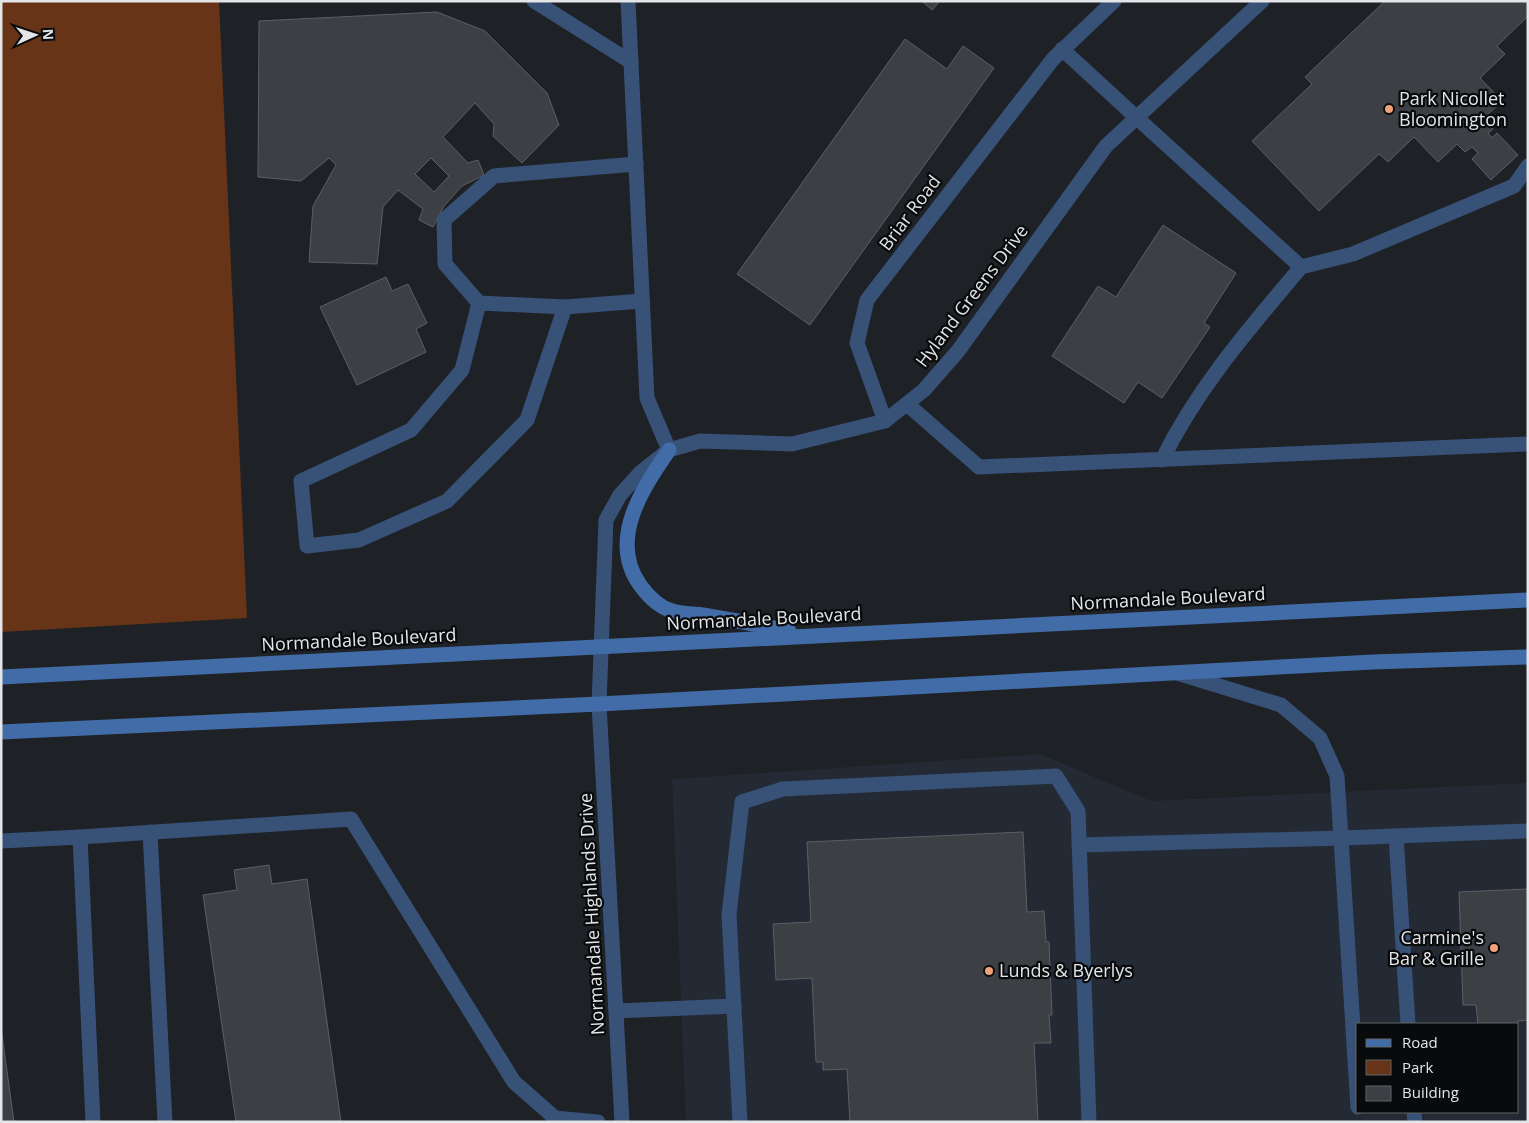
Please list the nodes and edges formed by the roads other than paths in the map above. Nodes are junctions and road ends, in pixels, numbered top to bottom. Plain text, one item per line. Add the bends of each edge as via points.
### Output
1 (534, 1) edge
2 (628, 1) edge
3 (1114, 1) edge
4 (1262, 1) edge
5 (1062, 49) junction
6 (631, 62) junction
7 (1137, 118) junction
8 (636, 164) junction
9 (1528, 166) edge
10 (1300, 267) junction
11 (642, 302) junction
12 (479, 303) junction
13 (565, 306) junction
14 (907, 404) junction
15 (885, 421) junction
16 (1528, 444) edge
17 (668, 450) junction
18 (1162, 460) junction
19 (1528, 600) edge
20 (813, 636) junction
21 (601, 646) junction
22 (1528, 657) edge
23 (1173, 672) junction
24 (1, 676) edge
25 (600, 704) junction
26 (1, 732) edge
27 (1528, 831) edge
28 (150, 832) junction
29 (1396, 836) junction
30 (80, 837) junction
31 (1342, 838) junction
32 (1, 841) edge
33 (1079, 845) junction
34 (734, 1006) junction
35 (616, 1011) junction
36 (1408, 1023) edge
37 (1356, 1073) edge
38 (93, 1122) edge
39 (165, 1122) edge
40 (598, 1122) edge
41 (622, 1122) edge
42 (740, 1122) edge
43 (1089, 1122) edge

1 - 6 street
2 - 6 street
3 - 5 street, Briar Road
4 - 7 street, Hyland Greens Drive
5 - 7 street
5 - 15 street, Briar Road via 867,300 857,343
6 - 8 street
7 - 10 street
7 - 14 street, Hyland Greens Drive via 1106,146 1088,168 958,352
8 - 11 street
8 - 12 street via 494,176 444,220 445,264
9 - 10 street via 1514,186 1353,254
10 - 18 street via 1232,348 1181,422
11 - 13 street
11 - 17 street via 647,398
12 - 13 street
12 - 13 street via 462,370 411,430 301,481 307,546 359,540 447,501 527,420
14 - 15 street, Hyland Greens Drive
14 - 18 street via 979,467
15 - 17 street, Hyland Greens Drive via 792,444 700,441
16 - 18 street
17 - 20 main road via 643,487 630,520 627,550 631,571 641,586 652,600 672,611
17 - 21 street, Hyland Greens Drive via 620,495 606,520
19 - 20 main road, Normandale Boulevard
20 - 21 main road, Normandale Boulevard
21 - 24 main road, Normandale Boulevard
21 - 25 street, Hyland Greens Drive
22 - 23 main road
23 - 25 main road
23 - 31 street via 1281,704 1320,738 1337,776
25 - 26 main road
25 - 35 street, Normandale Highlands Drive
27 - 29 street
28 - 30 street
28 - 39 street
28 - 40 street via 351,818 514,1082 555,1118
29 - 31 street
29 - 36 street
30 - 32 street
30 - 38 street
31 - 33 street
31 - 37 street
33 - 34 street via 1078,812 1056,776 783,789 742,802 729,915
33 - 43 street
34 - 35 street
34 - 42 street
35 - 41 street, Normandale Highlands Drive

